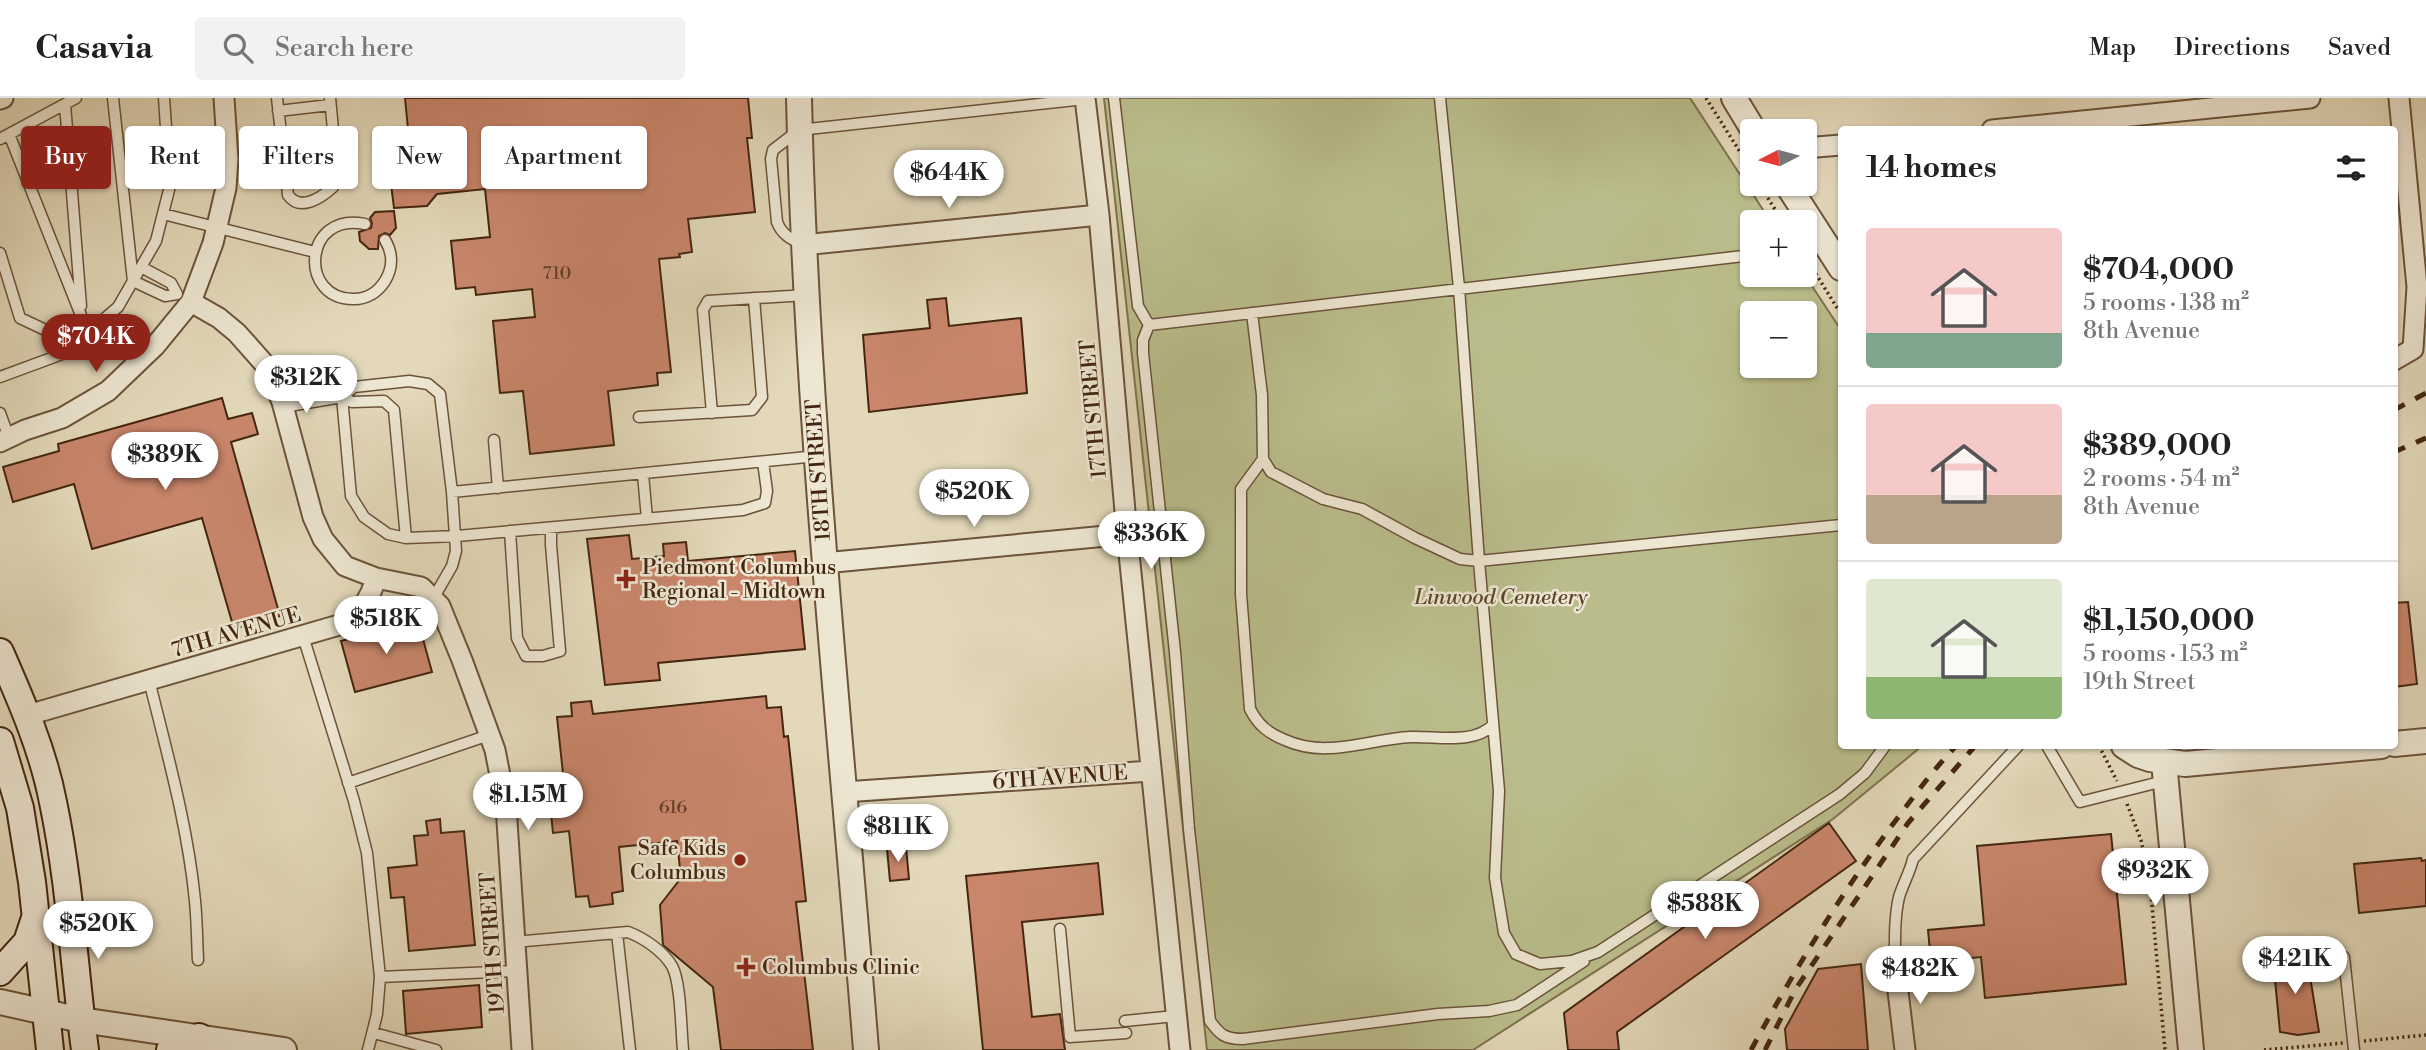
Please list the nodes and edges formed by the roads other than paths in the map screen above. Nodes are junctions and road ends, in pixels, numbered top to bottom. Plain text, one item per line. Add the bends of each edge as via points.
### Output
1 (76, 98) edge
2 (113, 98) edge
3 (164, 98) edge
4 (224, 98) edge
5 (277, 98) edge
6 (799, 98) edge
7 (1085, 98) edge
8 (1114, 98) edge
9 (1440, 98) edge
10 (1734, 98) edge
11 (2310, 98) edge
12 (2399, 98) edge
13 (330, 102) edge
14 (65, 104) junction
15 (278, 111) junction
16 (1747, 119) edge
17 (2033, 126) edge
18 (799, 130) junction
19 (5, 137) edge
20 (1838, 145) edge
21 (1817, 147) edge
22 (163, 214) junction
23 (1099, 215) junction
24 (365, 224) dead end
25 (217, 227) junction
26 (385, 240) dead end
27 (1817, 240) edge
28 (803, 245) junction
29 (315, 252) junction
30 (0, 253) edge
31 (1740, 256) edge
32 (1838, 265) edge
33 (141, 267) junction
34 (133, 281) junction
35 (1459, 288) junction
36 (807, 295) junction
37 (184, 298) junction
38 (754, 298) junction
39 (1252, 313) junction
40 (82, 317) junction
41 (1149, 325) junction
42 (88, 333) junction
43 (75, 344) junction
44 (2398, 358) edge
45 (0, 377) edge
46 (341, 397) junction
47 (283, 407) junction
48 (0, 412) edge
49 (712, 413) junction
50 (639, 417) dead end
51 (5, 440) edge
52 (494, 440) dead end
53 (817, 456) junction
54 (1263, 459) junction
55 (764, 462) junction
56 (643, 474) junction
57 (498, 488) junction
58 (452, 492) junction
59 (647, 519) junction
60 (1838, 524) edge
61 (551, 528) junction
62 (510, 531) junction
63 (1127, 534) junction
64 (457, 536) junction
65 (406, 538) junction
66 (1479, 562) junction
67 (824, 563) junction
68 (376, 578) junction
69 (433, 599) junction
70 (303, 636) junction
71 (0, 652) edge
72 (149, 680) junction
73 (28, 715) junction
74 (1493, 725) junction
75 (489, 735) junction
76 (0, 741) edge
77 (2426, 741) edge
78 (2398, 744) edge
79 (1883, 749) edge
80 (2015, 749) edge
81 (2049, 749) edge
82 (2129, 749) edge
83 (2348, 749) edge
84 (1151, 771) junction
85 (2164, 771) junction
86 (348, 783) junction
87 (844, 792) junction
88 (36, 917) junction
89 (1060, 929) dead end
90 (617, 933) junction
91 (514, 942) junction
92 (1598, 952) junction
93 (2344, 957) dead end
94 (198, 960) dead end
95 (1895, 966) joint
96 (515, 971) junction
97 (0, 972) edge
98 (380, 977) junction
99 (0, 1002) edge
100 (46, 1012) junction
101 (1175, 1016) junction
102 (81, 1020) junction
103 (1125, 1021) dead end
104 (374, 1033) junction
105 (1126, 1033) dead end
106 (199, 1037) junction
107 (50, 1050) edge
108 (85, 1050) edge
109 (170, 1050) edge
110 (284, 1050) edge
111 (368, 1050) edge
112 (436, 1050) edge
113 (522, 1050) edge
114 (630, 1050) edge
115 (683, 1050) edge
116 (866, 1050) edge
117 (1180, 1050) edge
118 (1905, 1050) edge
119 (2191, 1050) edge
120 (2354, 1050) edge

1 - 14 lane
2 - 34 lane
3 - 22 lane via 170,186
4 - 25 street via 228,159
5 - 15 lane
6 - 18 street, 18TH STREET
7 - 18 lane
7 - 23 street, 17TH STREET
8 - 41 lane via 1138,306
9 - 35 lane
10 - 16 street
11 - 17 street
12 - 44 street via 2417,287 2413,349
13 - 15 lane
13 - 15 lane via 336,161 332,187 307,202 292,201 288,195
14 - 19 lane
14 - 40 lane
18 - 28 street, 18TH STREET
19 - 40 lane
20 - 21 street
22 - 25 lane
22 - 33 lane via 156,241
23 - 28 street
23 - 63 street, 17TH STREET
24 - 29 lane via 337,225 323,236
25 - 29 lane
25 - 37 street
26 - 29 lane via 391,254 389,274 377,290 360,299 340,297 324,286 315,270
27 - 32 street
28 - 36 street, 18TH STREET
30 - 43 lane via 20,318
31 - 35 lane
33 - 34 lane
33 - 37 lane via 171,283
34 - 37 lane via 165,296
34 - 42 lane via 118,307
35 - 39 lane
35 - 66 lane
36 - 38 lane
36 - 53 street, 18TH STREET
37 - 47 street via 219,318 252,349 268,368
37 - 51 street via 155,346 108,391 62,418
38 - 49 lane via 762,397 752,411
38 - 49 lane via 708,301 703,310
39 - 41 lane
39 - 54 lane via 1262,396
40 - 42 lane
41 - 92 lane via 1143,353 1189,829 1210,1021 1219,1034 1242,1039 1517,1005
42 - 43 lane
43 - 45 lane via 65,354
46 - 47 lane
46 - 58 lane via 354,387 419,381 440,394
46 - 65 lane via 349,485 356,506 388,534
46 - 65 lane via 352,402 384,401 394,410
47 - 68 street via 323,538 345,566
48 - 51 lane
49 - 50 lane
52 - 57 lane
53 - 55 lane
53 - 67 street, 18TH STREET
54 - 66 lane via 1271,472 1323,499 1362,509 1460,559
54 - 74 lane via 1241,489 1240,508 1250,709 1258,724 1295,745 1320,749 1390,738 1484,734
55 - 56 lane
55 - 59 lane via 765,503 743,510
56 - 57 lane
56 - 59 lane
57 - 58 lane
58 - 64 lane
59 - 61 lane
60 - 66 lane
61 - 62 lane
61 - 62 lane via 560,651 543,656 526,656 517,638
62 - 64 lane
63 - 67 street
63 - 84 street, 17TH STREET
64 - 65 lane
64 - 69 lane via 452,566
66 - 74 lane
67 - 87 street, 18TH STREET
68 - 69 street via 421,587
68 - 70 street, 7TH AVENUE via 370,598 356,613 339,625
69 - 75 street, 19TH STREET via 451,632
70 - 72 street, 7TH AVENUE
70 - 86 lane
71 - 73 main road
72 - 73 street, 7TH AVENUE
72 - 94 lane via 187,853
73 - 102 main road via 53,800
74 - 92 lane via 1499,791 1495,878 1504,933 1516,954 1540,964 1572,961
75 - 86 lane
75 - 91 street, 19TH STREET via 506,806
76 - 88 main road via 20,808
77 - 78 street
79 - 92 lane via 1865,773 1840,794
80 - 95 lane via 1913,859 1900,896
81 - 85 lane via 2080,802 2122,792
82 - 85 street
83 - 85 street via 2185,764
84 - 87 street, 6TH AVENUE
84 - 101 street, 17TH STREET
85 - 119 street
86 - 98 lane via 367,853
87 - 116 street, 18TH STREET
88 - 97 main road via 27,942
88 - 100 main road
89 - 105 lane via 1070,1037
90 - 91 lane
90 - 114 lane
90 - 115 lane via 639,936 673,967
91 - 96 street, 19TH STREET
93 - 120 lane
95 - 118 street
96 - 98 lane
96 - 113 street, 19TH STREET
98 - 104 lane
99 - 100 street
100 - 102 street
100 - 107 main road
101 - 103 lane
101 - 117 street, 17TH STREET
102 - 106 street
102 - 108 main road
104 - 111 lane
104 - 112 lane
106 - 109 main road
106 - 110 street

